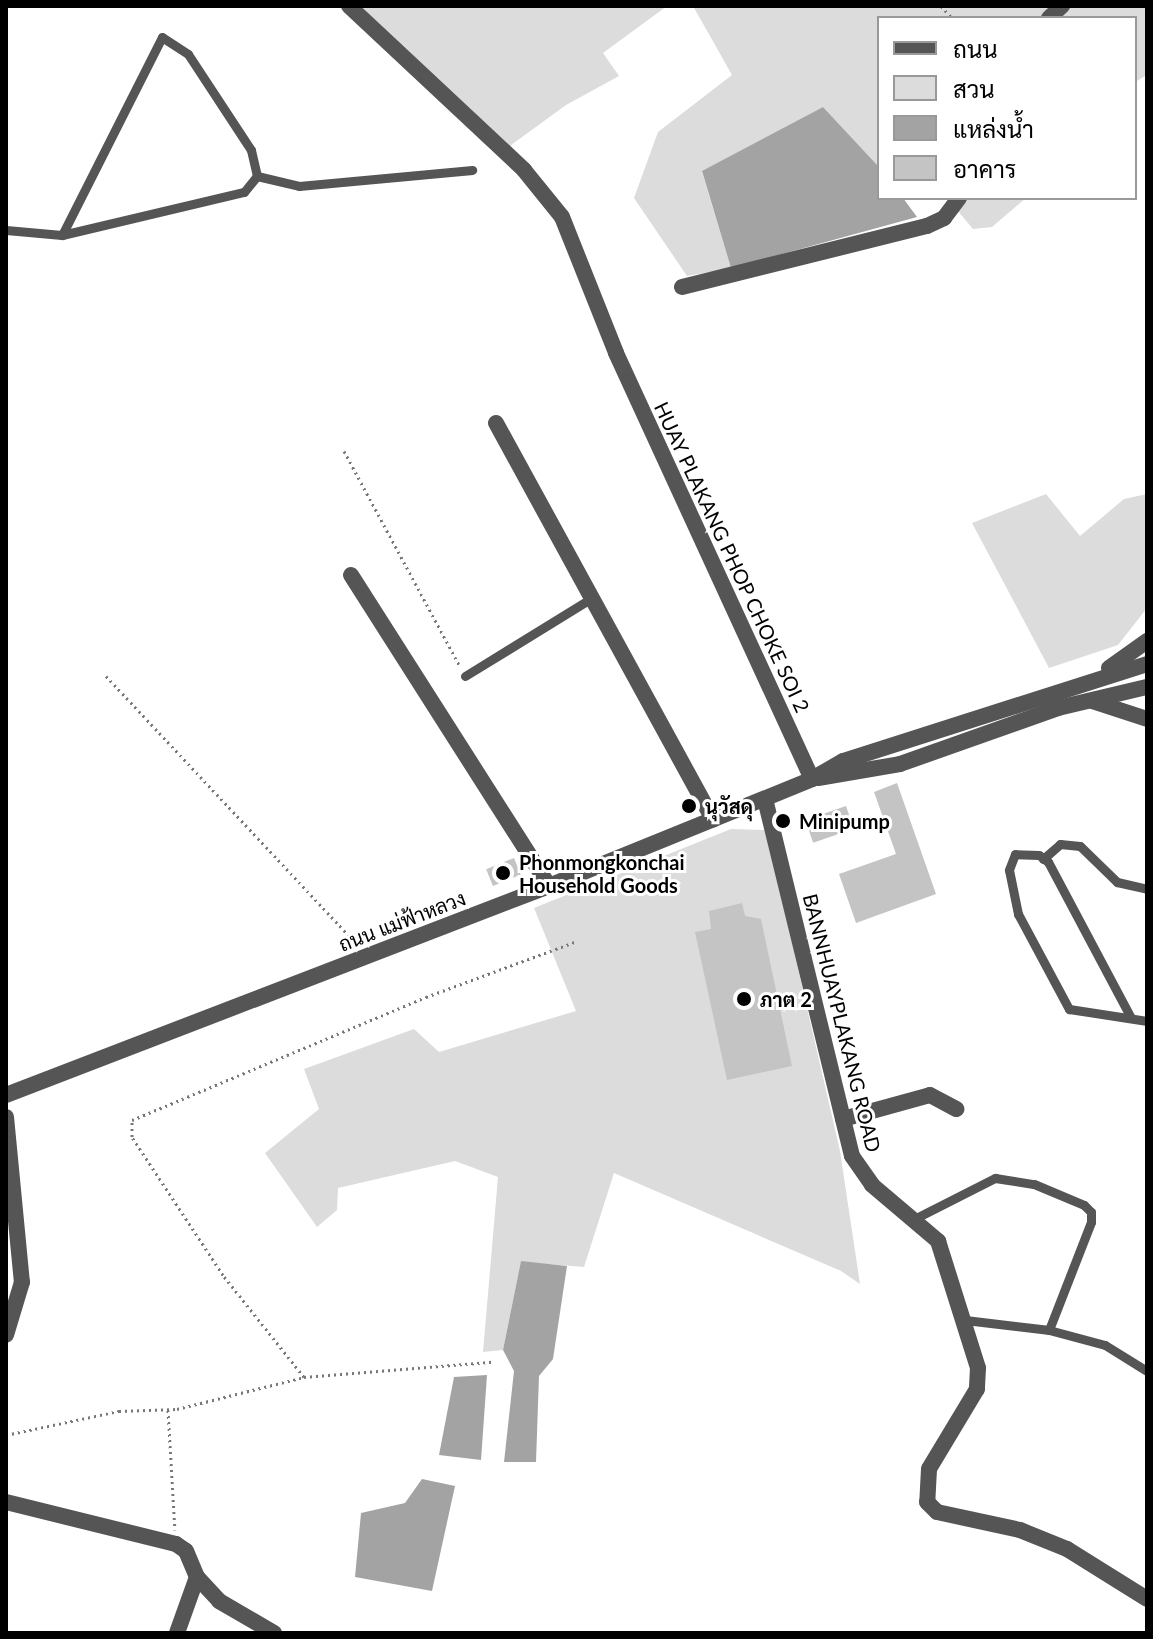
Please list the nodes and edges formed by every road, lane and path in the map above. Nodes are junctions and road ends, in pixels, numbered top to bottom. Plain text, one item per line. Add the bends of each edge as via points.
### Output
1 (349, 6) edge
2 (472, 170) dead end
3 (257, 176) junction
4 (958, 200) edge
5 (6, 230) edge
6 (62, 235) junction
7 (682, 287) dead end
8 (496, 423) dead end
9 (344, 451) dead end
10 (351, 575) dead end
11 (592, 598) junction
12 (1147, 641) edge
13 (1147, 664) edge
14 (106, 676) dead end
15 (465, 676) joint
16 (1086, 680) junction
17 (1147, 687) edge
18 (1089, 701) junction
19 (1147, 719) edge
20 (812, 779) junction
21 (765, 799) junction
22 (713, 819) junction
23 (1043, 859) junction
24 (549, 886) junction
25 (1147, 889) edge
26 (577, 941) dead end
27 (368, 955) junction
28 (1130, 1016) junction
29 (1147, 1021) edge
30 (6, 1095) edge
31 (956, 1109) dead end
32 (6, 1117) edge
33 (843, 1119) junction
34 (916, 1218) junction
35 (965, 1320) junction
36 (1049, 1330) junction
37 (6, 1335) edge
38 (492, 1362) dead end
39 (1147, 1371) edge
40 (304, 1377) junction
41 (168, 1410) junction
42 (6, 1435) edge
43 (6, 1502) edge
44 (176, 1544) junction
45 (197, 1577) junction
46 (1144, 1592) edge
47 (177, 1633) edge
48 (274, 1633) edge

1 - 20 street, HUAY PLAKANG PHOP CHOKE SOI 2 via 524,170 562,217 616,353
2 - 3 lane via 299,186
3 - 6 lane via 244,192
3 - 6 lane via 251,150 188,54 162,37
4 - 7 street via 944,218 927,226
5 - 6 lane
8 - 11 street
9 - 15 path
10 - 24 street
11 - 15 lane
11 - 22 street
12 - 16 street
13 - 16 street
14 - 27 path
16 - 20 street via 843,761
17 - 18 street
18 - 19 street
18 - 20 street via 900,764 848,777
20 - 21 street, ถนน แม่ฟ้าหลวง
21 - 22 street, ถนน แม่ฟ้าหลวง
21 - 33 street, BANNHUAYPLAKANG ROAD
22 - 24 street, ถนน แม่ฟ้าหลวง
23 - 25 lane via 1060,844 1080,846 1117,882
23 - 28 lane
23 - 28 lane via 1023,851 1015,854 1009,870 1018,914 1065,1002 1081,1015
24 - 27 street, ถนน แม่ฟ้าหลวง
26 - 40 path via 426,997 132,1120 132,1137 223,1275
27 - 30 street, ถนน แม่ฟ้าหลวง
28 - 29 lane
31 - 33 street via 930,1095
32 - 37 street via 22,1282
33 - 34 street, BANNHUAYPLAKANG ROAD via 852,1156 872,1185
34 - 35 street, BANNHUAYPLAKANG ROAD via 938,1241
34 - 36 lane via 995,1178 1034,1184 1084,1205 1091,1222
35 - 36 lane
35 - 46 street, BANNHUAYPLAKANG ROAD via 978,1368 977,1389 929,1469 927,1502 937,1512 1020,1530 1055,1544
36 - 39 lane via 1105,1345
38 - 40 path
40 - 41 path
41 - 42 path via 119,1411
41 - 44 path
43 - 44 street
44 - 45 street via 192,1560
45 - 47 street
45 - 48 street via 219,1601

